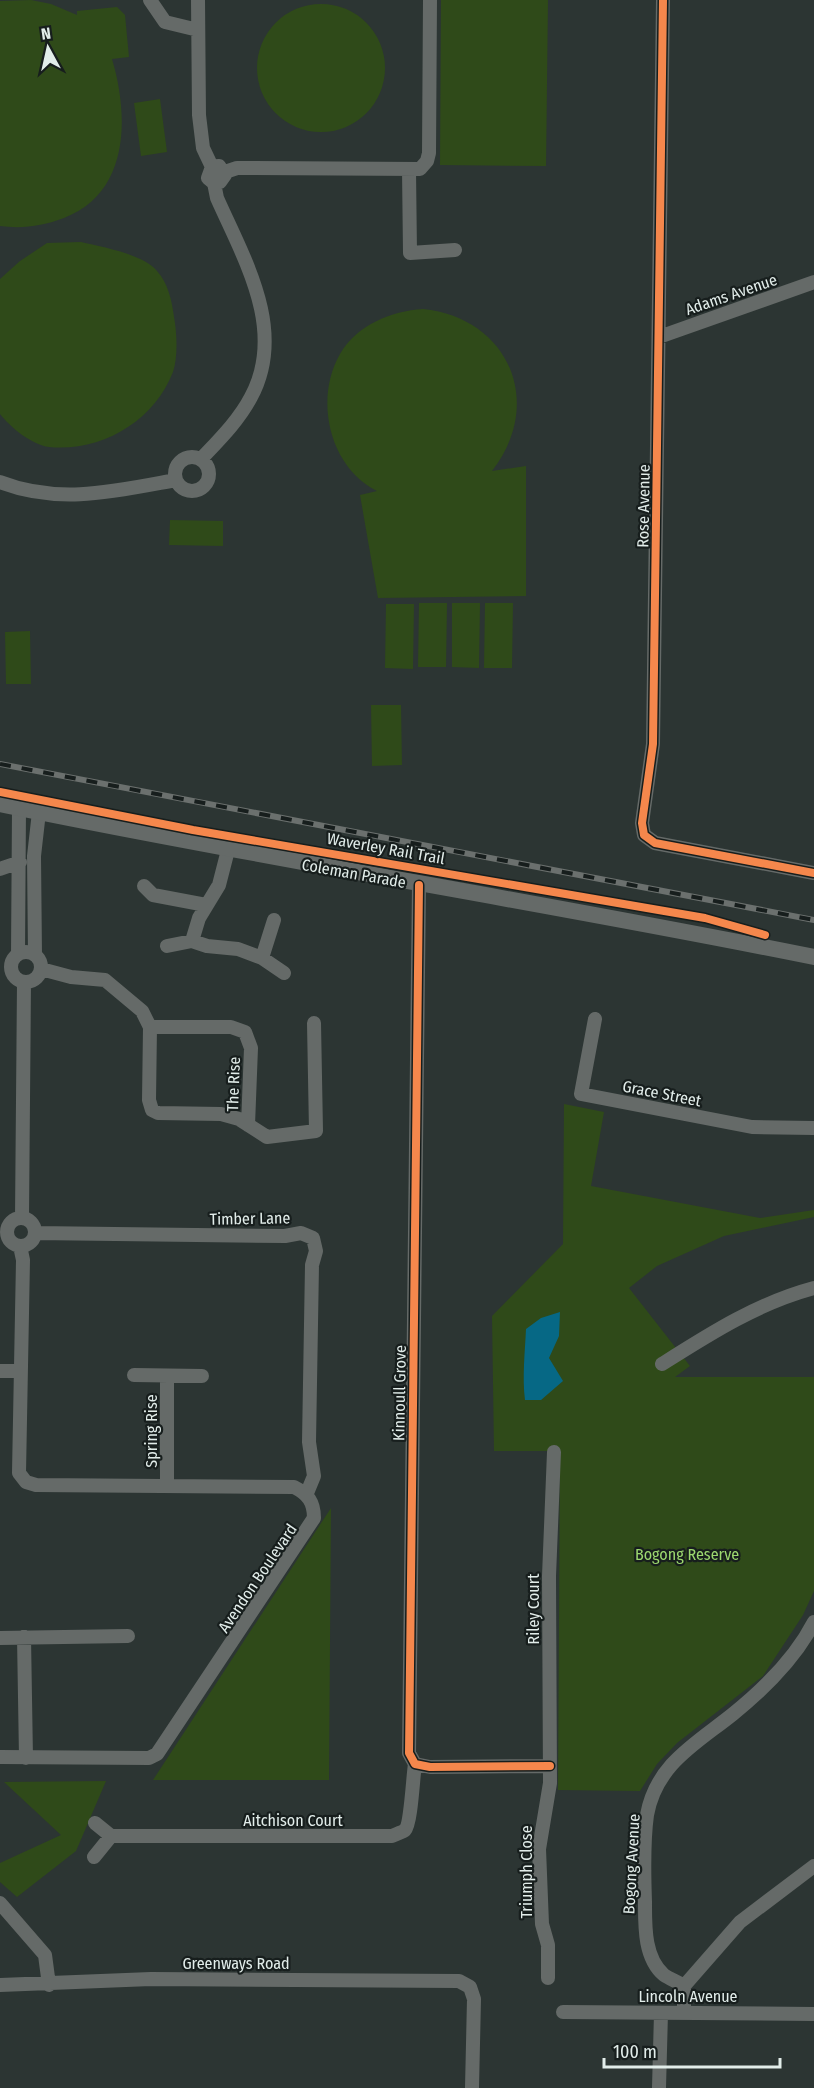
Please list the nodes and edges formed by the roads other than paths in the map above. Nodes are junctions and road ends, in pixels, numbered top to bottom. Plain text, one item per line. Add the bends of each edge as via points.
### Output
1 (150, 0) edge
2 (198, 0) edge
3 (430, 0) edge
4 (663, 0) edge
5 (198, 30) junction
6 (218, 169) junction
7 (409, 170) junction
8 (455, 250) dead end
9 (814, 282) edge
10 (659, 337) junction
11 (202, 458) junction
12 (176, 480) junction
13 (0, 482) edge
14 (0, 804) edge
15 (19, 808) junction
16 (39, 812) junction
17 (228, 850) junction
18 (20, 862) junction
19 (0, 868) edge
20 (814, 873) edge
21 (419, 885) junction
22 (144, 886) dead end
23 (207, 905) junction
24 (274, 920) dead end
25 (192, 940) junction
26 (167, 946) dead end
27 (18, 954) junction
28 (35, 955) junction
29 (814, 957) edge
30 (261, 958) junction
31 (5, 969) edge
32 (41, 969) junction
33 (284, 973) dead end
34 (24, 982) junction
35 (595, 1019) dead end
36 (315, 1023) dead end
37 (150, 1027) junction
38 (248, 1125) junction
39 (814, 1128) edge
40 (22, 1218) junction
41 (4, 1232) edge
42 (35, 1233) junction
43 (20, 1246) junction
44 (814, 1288) edge
45 (662, 1364) dead end
46 (0, 1371) edge
47 (21, 1371) junction
48 (134, 1376) dead end
49 (167, 1376) junction
50 (202, 1376) dead end
51 (554, 1452) dead end
52 (167, 1486) junction
53 (307, 1493) junction
54 (814, 1622) edge
55 (128, 1636) dead end
56 (24, 1637) junction
57 (0, 1638) edge
58 (0, 1757) edge
59 (26, 1758) junction
60 (415, 1764) junction
61 (550, 1766) junction
62 (95, 1823) dead end
63 (111, 1836) junction
64 (94, 1857) dead end
65 (814, 1866) edge
66 (0, 1903) edge
67 (548, 1978) dead end
68 (0, 1985) edge
69 (49, 1985) junction
70 (684, 1986) junction
71 (563, 2012) dead end
72 (661, 2013) junction
73 (684, 2013) junction
74 (814, 2014) edge
75 (472, 2088) edge
76 (659, 2088) edge

1 - 5 street via 165,22
2 - 5 street
3 - 7 street via 429,153 420,168
4 - 10 street, Rose Avenue
5 - 6 street via 203,148
6 - 7 street
6 - 11 street via 222,180 214,183 217,198 255,284 262,309 264,344 260,375 252,396
7 - 8 street via 410,253
9 - 10 street, Adams Avenue
10 - 20 street, Rose Avenue via 653,744 642,823 644,835 655,843
11 - 12 street via 190,456 178,463
11 - 12 street via 210,474 202,488 184,489
12 - 13 street via 118,492 71,496 45,494
14 - 15 street, Coleman Parade
15 - 16 street, Coleman Parade
15 - 18 street
16 - 17 street, Coleman Parade
16 - 28 street via 34,856
17 - 21 street, Coleman Parade
17 - 23 street via 219,885
18 - 19 street
18 - 27 street
21 - 29 street, Coleman Parade
21 - 60 street, Kinnoull Grove via 409,1740 409,1753
22 - 23 street via 153,895
23 - 25 street
24 - 30 street
25 - 26 street
25 - 30 street
27 - 28 street
27 - 31 street
28 - 32 street
30 - 33 street
31 - 34 street
32 - 34 street via 36,978
32 - 37 street via 105,980 142,1011
34 - 40 street
35 - 39 street, Grace Street via 581,1094 752,1127
36 - 38 street, The Rise via 316,1131 267,1137
37 - 38 street, The Rise via 152,1110 221,1114
37 - 38 street, The Rise via 231,1028 245,1032 250,1048
40 - 41 street
40 - 42 street via 31,1222
41 - 43 street
42 - 43 street via 32,1241
42 - 53 street, Timber Lane via 300,1233 313,1238 316,1251 312,1265 309,1442 314,1476
43 - 47 street
44 - 45 street via 753,1309
46 - 47 street
47 - 52 street via 19,1473 26,1482
48 - 49 street, Spring Rise
49 - 50 street, Spring Rise
49 - 52 street, Spring Rise
51 - 61 street, Riley Court via 549,1576
52 - 53 street via 294,1487
53 - 59 street, Avendon Boulevard via 314,1509 311,1527 157,1754 149,1758
54 - 70 street, Bogong Avenue via 768,1683 734,1714 679,1754 659,1784 647,1814 644,1893 648,1947 663,1974
55 - 56 street
56 - 57 street
56 - 59 street
58 - 59 street, Avendon Boulevard
60 - 61 street
60 - 63 street, Aitchison Court via 410,1819 405,1830 392,1836
61 - 67 street, Triumph Close via 549,1801 543,1815 539,1849
62 - 63 street
63 - 64 street
65 - 70 street via 740,1922
66 - 69 street via 45,1955
68 - 69 street, Greenways Road
69 - 75 street, Greenways Road via 151,1979 459,1982 470,1987 474,1998
70 - 73 street
71 - 72 street, Lincoln Avenue
72 - 73 street, Lincoln Avenue
72 - 76 street
73 - 74 street, Lincoln Avenue

